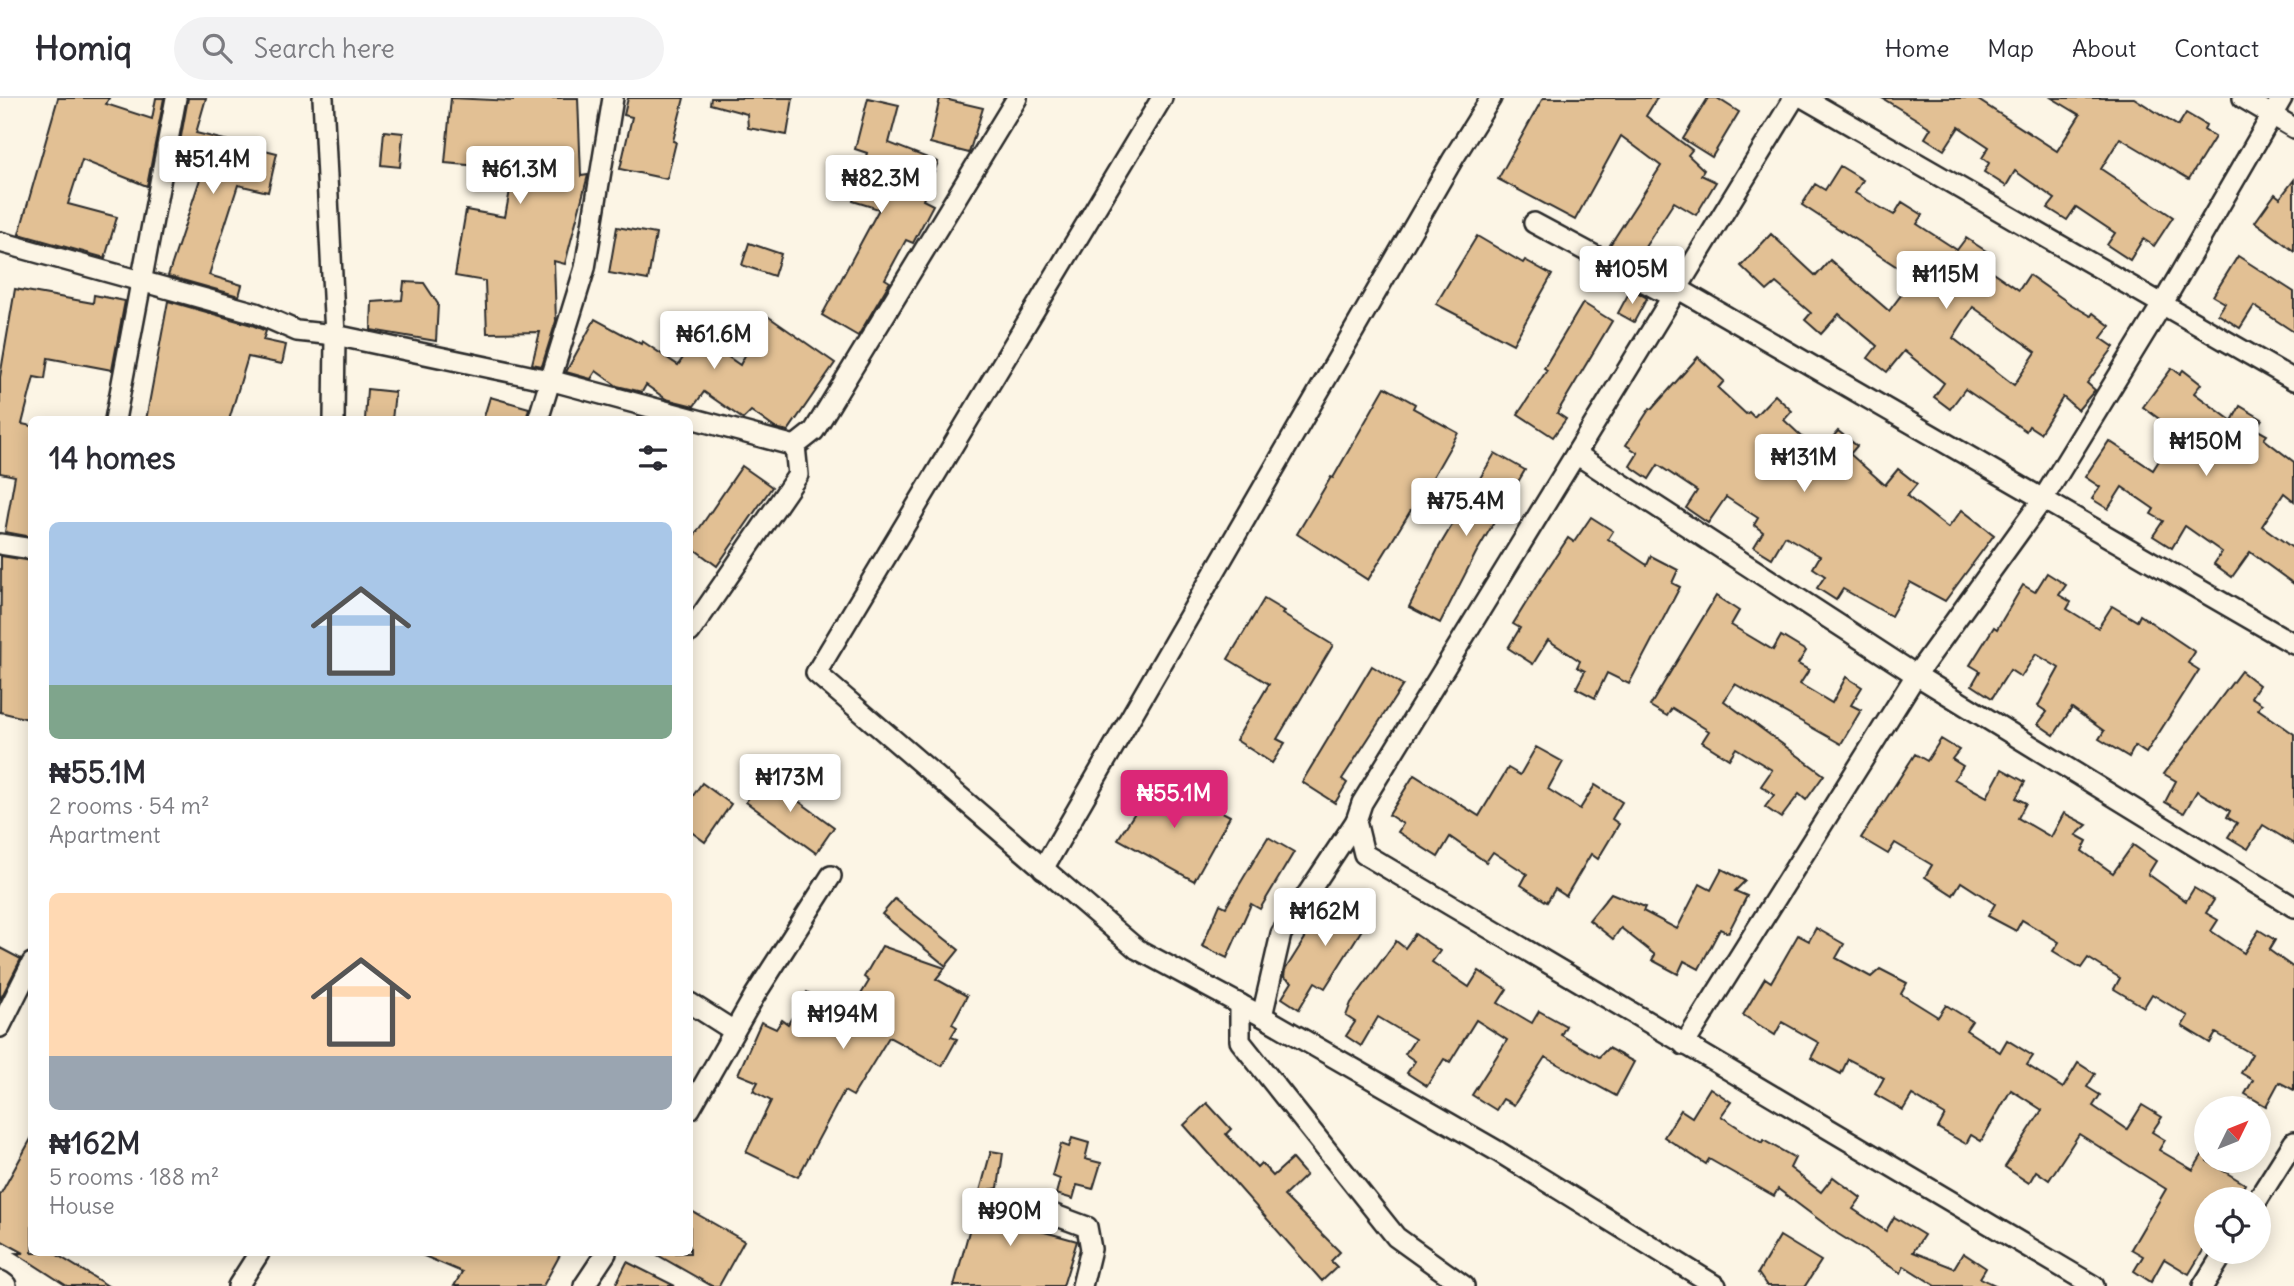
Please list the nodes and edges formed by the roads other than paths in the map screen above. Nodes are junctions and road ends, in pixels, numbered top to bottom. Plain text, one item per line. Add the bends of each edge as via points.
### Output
1 (176, 98) edge
2 (323, 98) edge
3 (613, 98) edge
4 (1163, 98) edge
5 (1491, 98) edge
6 (1794, 98) edge
7 (1804, 98) edge
8 (2244, 98) edge
9 (1009, 101) edge
10 (2277, 106) edge
11 (2294, 128) edge
12 (1534, 223) dead end
13 (0, 242) edge
14 (141, 281) junction
15 (1675, 292) junction
16 (2163, 303) junction
17 (335, 335) junction
18 (2294, 380) edge
19 (553, 381) junction
20 (116, 416) edge
21 (334, 416) edge
22 (540, 416) edge
23 (683, 416) edge
24 (693, 419) edge
25 (794, 446) junction
26 (1576, 454) junction
27 (2043, 499) junction
28 (0, 544) edge
29 (28, 548) edge
30 (693, 628) edge
31 (2294, 644) edge
32 (1916, 675) junction
33 (1356, 821) junction
34 (1043, 869) junction
35 (831, 876) dead end
36 (2294, 907) edge
37 (28, 971) edge
38 (1240, 1004) junction
39 (693, 1005) edge
40 (1262, 1016) junction
41 (0, 1027) edge
42 (734, 1031) junction
43 (1684, 1045) junction
44 (693, 1104) edge
45 (2294, 1142) edge
46 (2266, 1187) edge
47 (993, 1200) dead end
48 (257, 1256) edge
49 (604, 1256) edge
50 (2217, 1264) edge
51 (238, 1286) edge
52 (584, 1286) edge
53 (1083, 1286) edge
54 (1465, 1286) edge
55 (1716, 1286) edge
56 (2094, 1286) edge
57 (2203, 1286) edge

1 - 14 street
2 - 17 street
3 - 19 street via 585,268
4 - 34 street via 816,673
5 - 34 street
6 - 15 street
7 - 16 street
8 - 10 street
9 - 25 street via 814,431
10 - 11 street
10 - 16 street
12 - 15 street
13 - 14 street
14 - 17 street via 256,313 297,331
14 - 20 street
15 - 26 street
15 - 27 street
16 - 18 street
16 - 27 street
17 - 19 street
17 - 21 street
19 - 22 street
19 - 23 street
24 - 25 street
25 - 30 street via 798,475
26 - 32 street
26 - 33 street via 1362,803
27 - 31 street
27 - 32 street
28 - 29 street
32 - 36 street
32 - 43 street
33 - 40 street via 1281,934
33 - 43 street via 1364,854
34 - 38 street via 1137,949
35 - 42 street
37 - 41 street
38 - 40 street
38 - 54 street via 1240,1041 1396,1237
39 - 42 street
40 - 55 street via 1489,1145
42 - 44 street
43 - 56 street
45 - 46 street
47 - 53 street via 1044,1211 1087,1227 1091,1249
48 - 51 street
49 - 52 street
50 - 57 street

